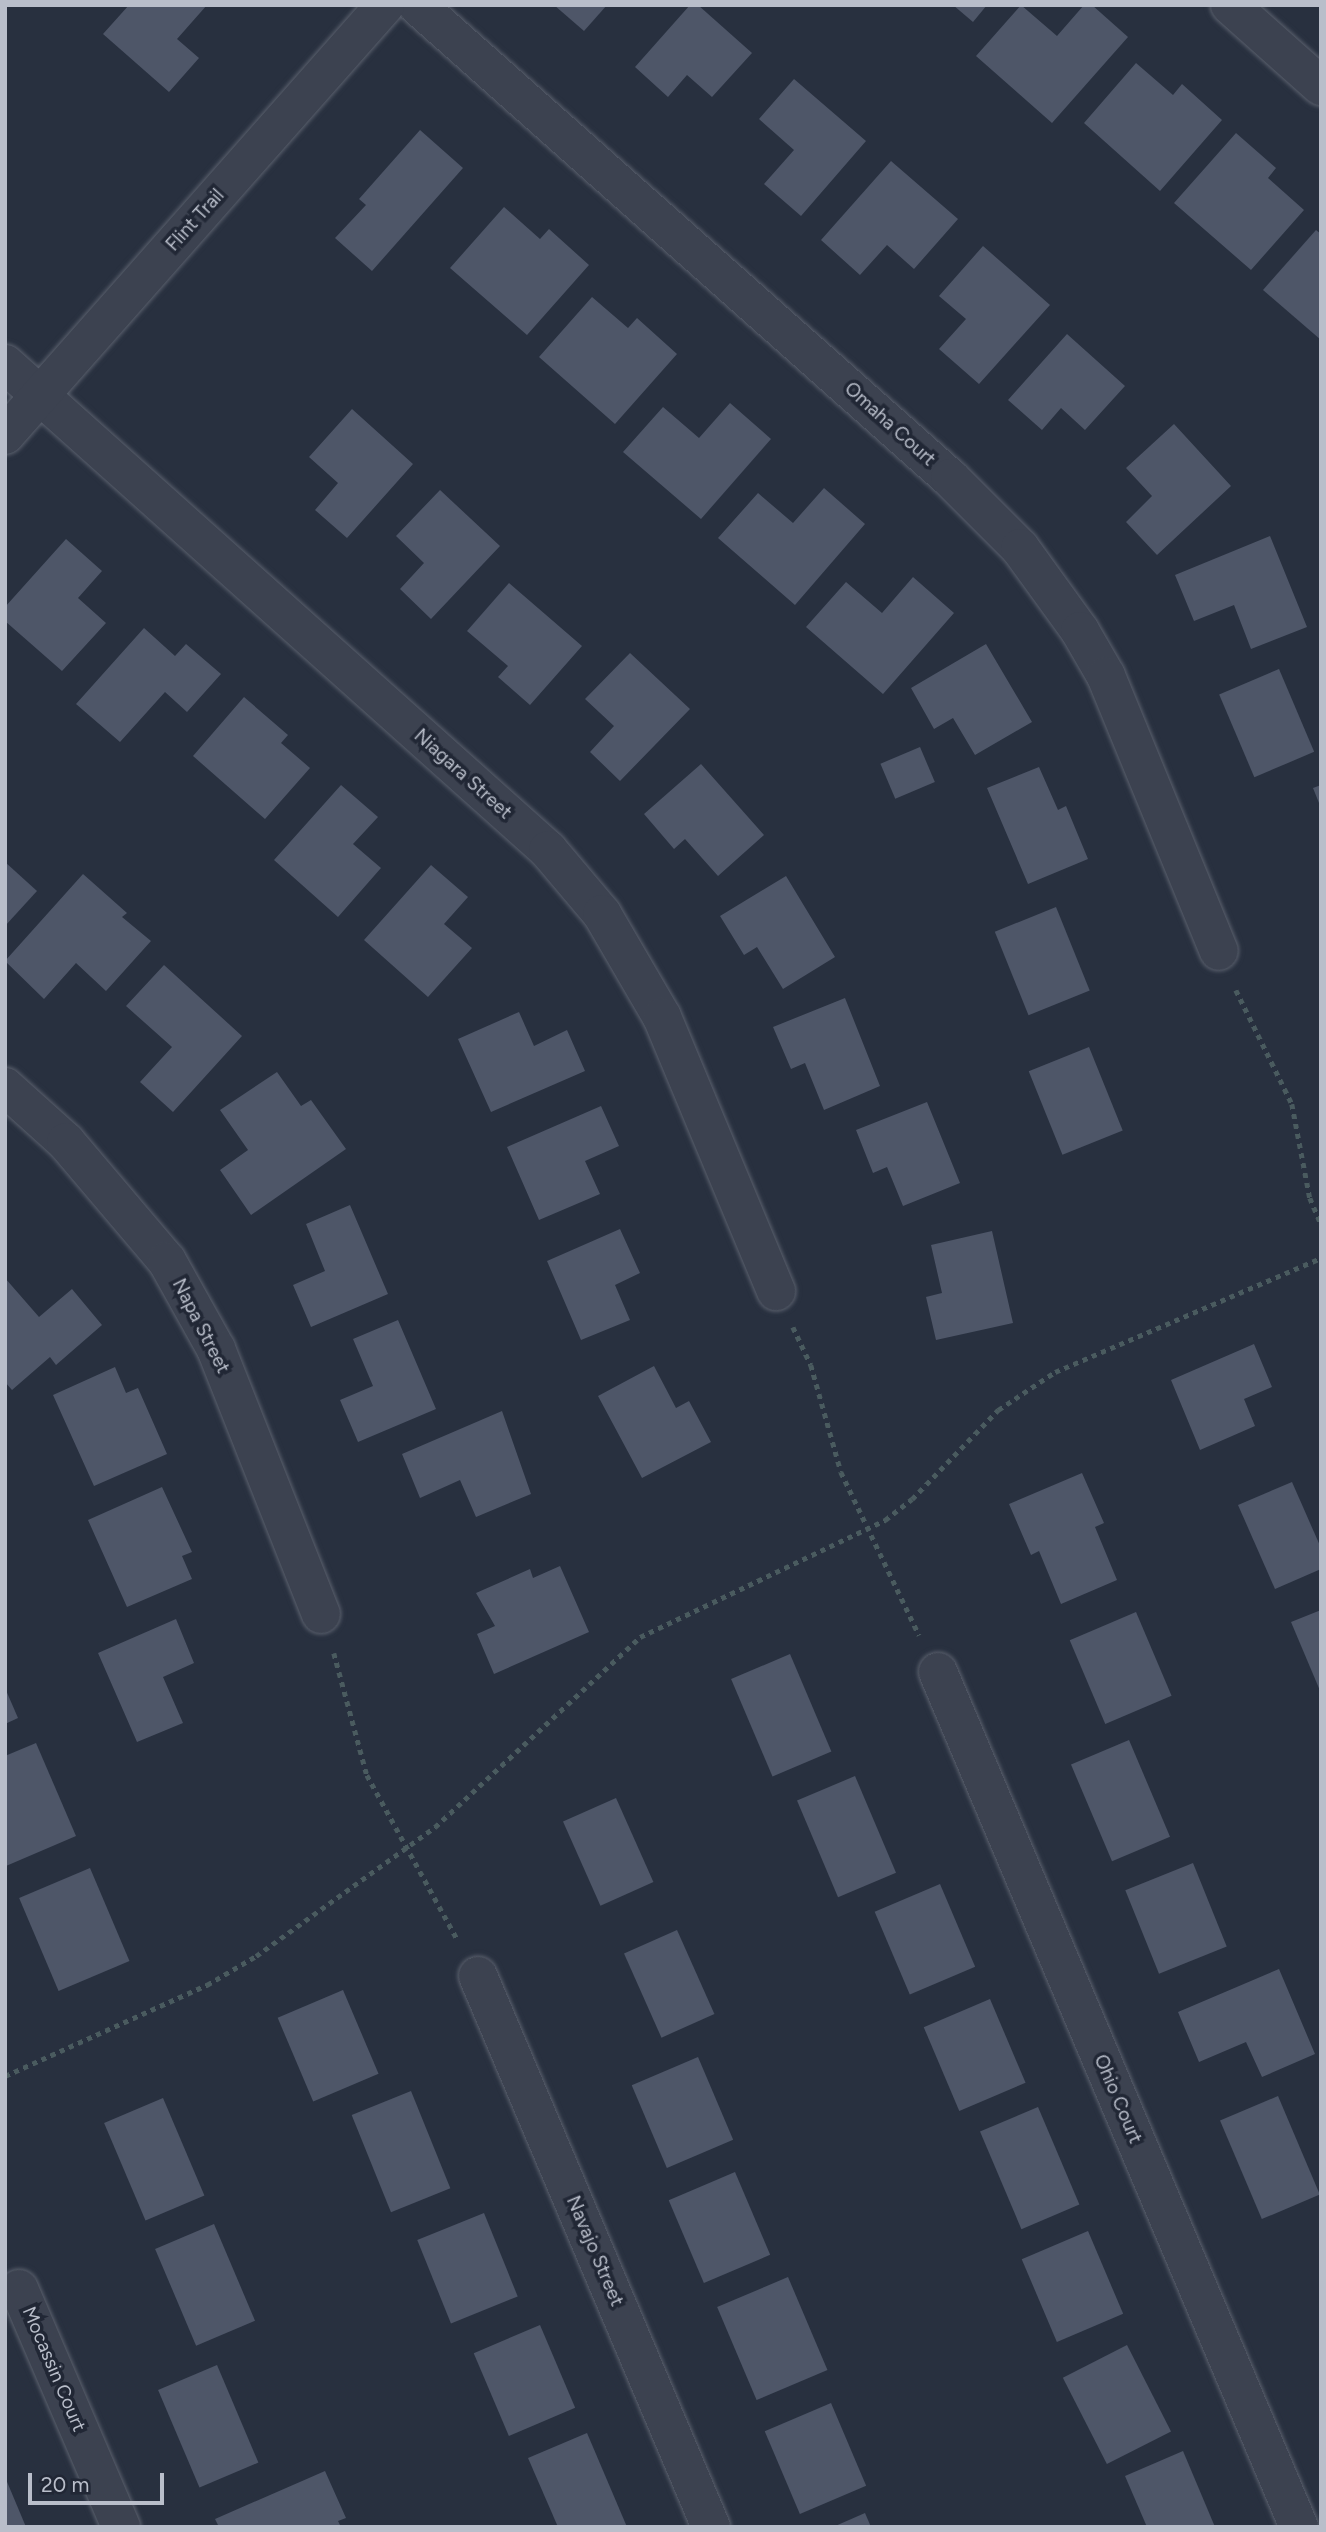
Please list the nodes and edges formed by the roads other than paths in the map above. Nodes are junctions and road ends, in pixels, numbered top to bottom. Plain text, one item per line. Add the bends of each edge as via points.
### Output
1 (386, 5) edge
2 (417, 5) edge
3 (1230, 5) edge
4 (1321, 86) edge
5 (5, 364) edge
6 (40, 395) junction
7 (5, 435) edge
8 (1219, 951) road end
9 (5, 1087) edge
10 (776, 1291) road end
11 (321, 1614) road end
12 (937, 1672) road end
13 (478, 1976) road end
14 (19, 2289) dead end
15 (121, 2527) edge
16 (711, 2527) edge
17 (1299, 2527) edge

1 - 6 street, Flint Trail
2 - 8 street, Omaha Court via 950,478 1020,548 1080,631 1106,676
3 - 4 street
5 - 6 street, Niagara Street
6 - 7 street, Flint Trail
6 - 10 street, Niagara Street via 548,850 602,914 662,1017
9 - 11 street, Napa Street via 66,1142 167,1261 216,1349
12 - 17 street, Ohio Court
13 - 16 street, Navajo Street
14 - 15 street, Mocassin Court

